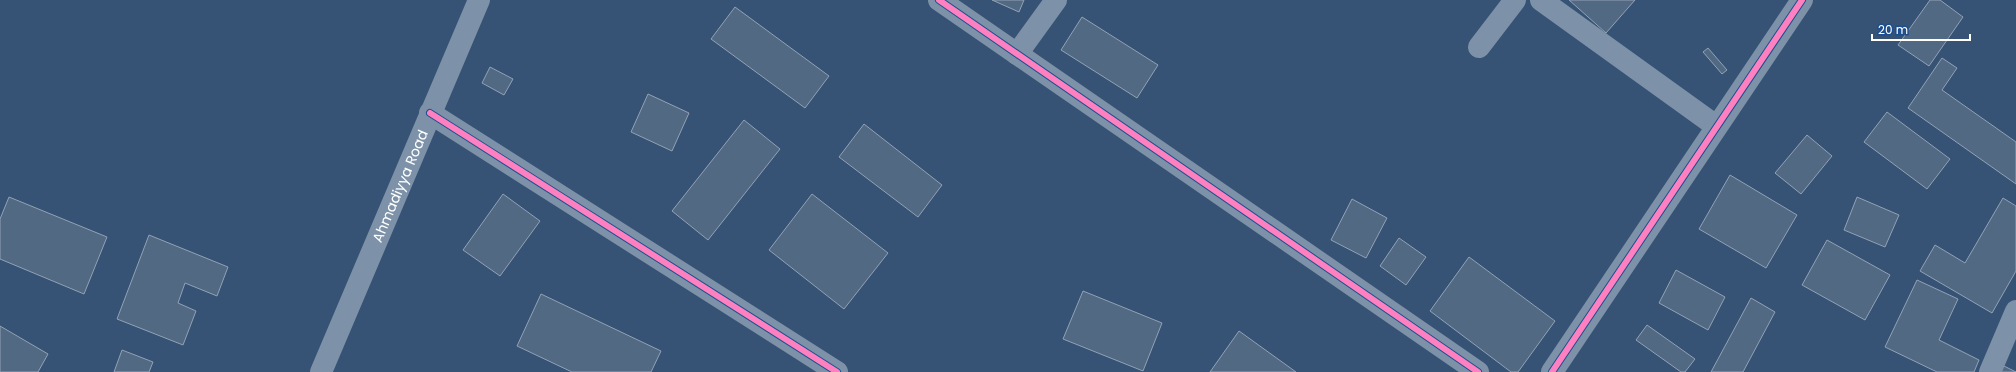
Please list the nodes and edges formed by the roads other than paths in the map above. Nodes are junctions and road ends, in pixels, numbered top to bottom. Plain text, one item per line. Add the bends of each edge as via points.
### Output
1 (479, 0) edge
2 (939, 0) edge
3 (1056, 0) edge
4 (1515, 0) edge
5 (1542, 0) edge
6 (1802, 0) edge
7 (1479, 47) dead end
8 (1017, 54) junction
9 (430, 114) junction
10 (1716, 126) junction
11 (2016, 311) edge
12 (321, 372) edge
13 (837, 372) edge
14 (1478, 372) edge
15 (1552, 372) edge
16 (1990, 372) edge

1 - 9 street, Ahmadiyya Road
2 - 8 street
3 - 8 street
4 - 7 street
5 - 10 street
6 - 10 street
8 - 14 street
9 - 12 street, Ahmadiyya Road
9 - 13 street
10 - 15 street
11 - 16 street

